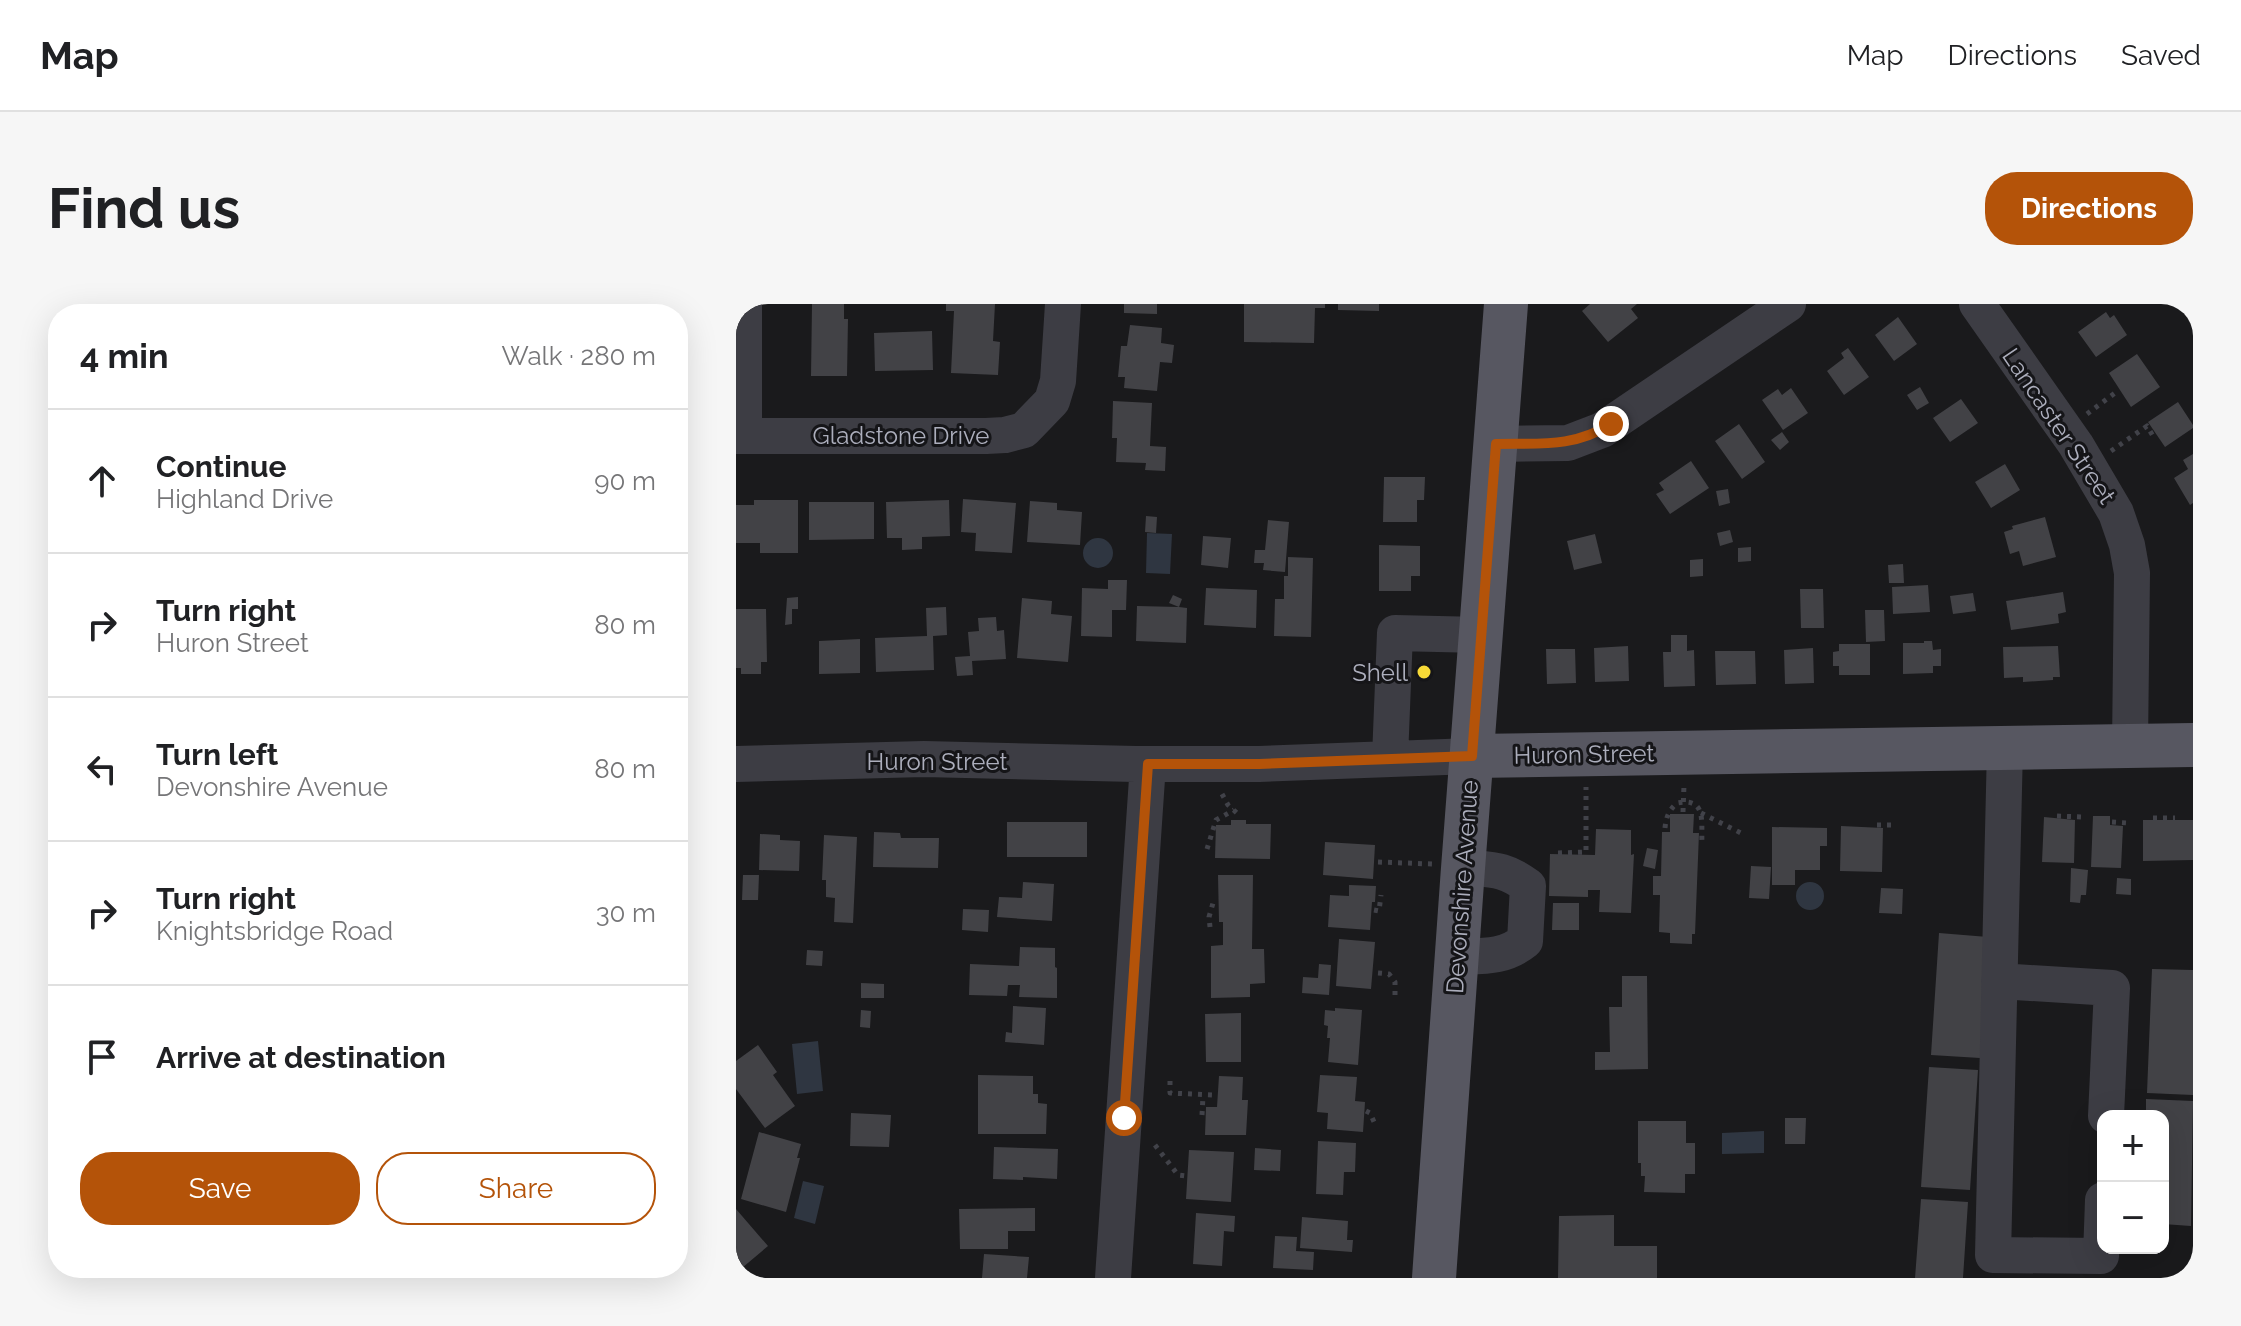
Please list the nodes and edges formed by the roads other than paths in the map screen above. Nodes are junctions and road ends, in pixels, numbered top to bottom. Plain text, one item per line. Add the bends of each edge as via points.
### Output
1 (744, 304) edge
2 (1063, 304) edge
3 (1506, 304) edge
4 (1788, 304) edge
5 (1977, 304) edge
6 (740, 436) edge
7 (1496, 444) junction
8 (1481, 635) junction
9 (2130, 745) junction
10 (2193, 745) edge
11 (2005, 747) junction
12 (1472, 756) junction
13 (1390, 758) junction
14 (736, 764) edge
15 (1148, 764) junction
16 (1452, 866) junction
17 (1457, 957) junction
18 (1999, 981) junction
19 (2106, 1110) edge
20 (2101, 1254) edge
21 (1113, 1278) edge
22 (1434, 1278) edge

1 - 6 street
2 - 6 street, Gladstone Drive via 1052,401 1024,430 986,436
3 - 7 main road, Devonshire Avenue
4 - 7 street via 1602,430 1568,443
5 - 9 street, Lancaster Street via 2076,445 2116,513 2132,573
7 - 8 main road, Devonshire Avenue
8 - 12 main road, Devonshire Avenue
8 - 13 street via 1395,633
9 - 10 main road, Huron Street
9 - 11 main road, Huron Street
11 - 12 main road, Huron Street
11 - 18 street
12 - 13 street, Huron Street
12 - 16 main road, Devonshire Avenue
13 - 15 street, Huron Street
14 - 15 street, Huron Street via 924,759
15 - 21 street
16 - 17 main road, Devonshire Avenue
16 - 17 street via 1513,874 1528,886 1525,941 1497,956
17 - 22 main road, Devonshire Avenue
18 - 19 street via 2112,988
18 - 20 street via 1993,1255

